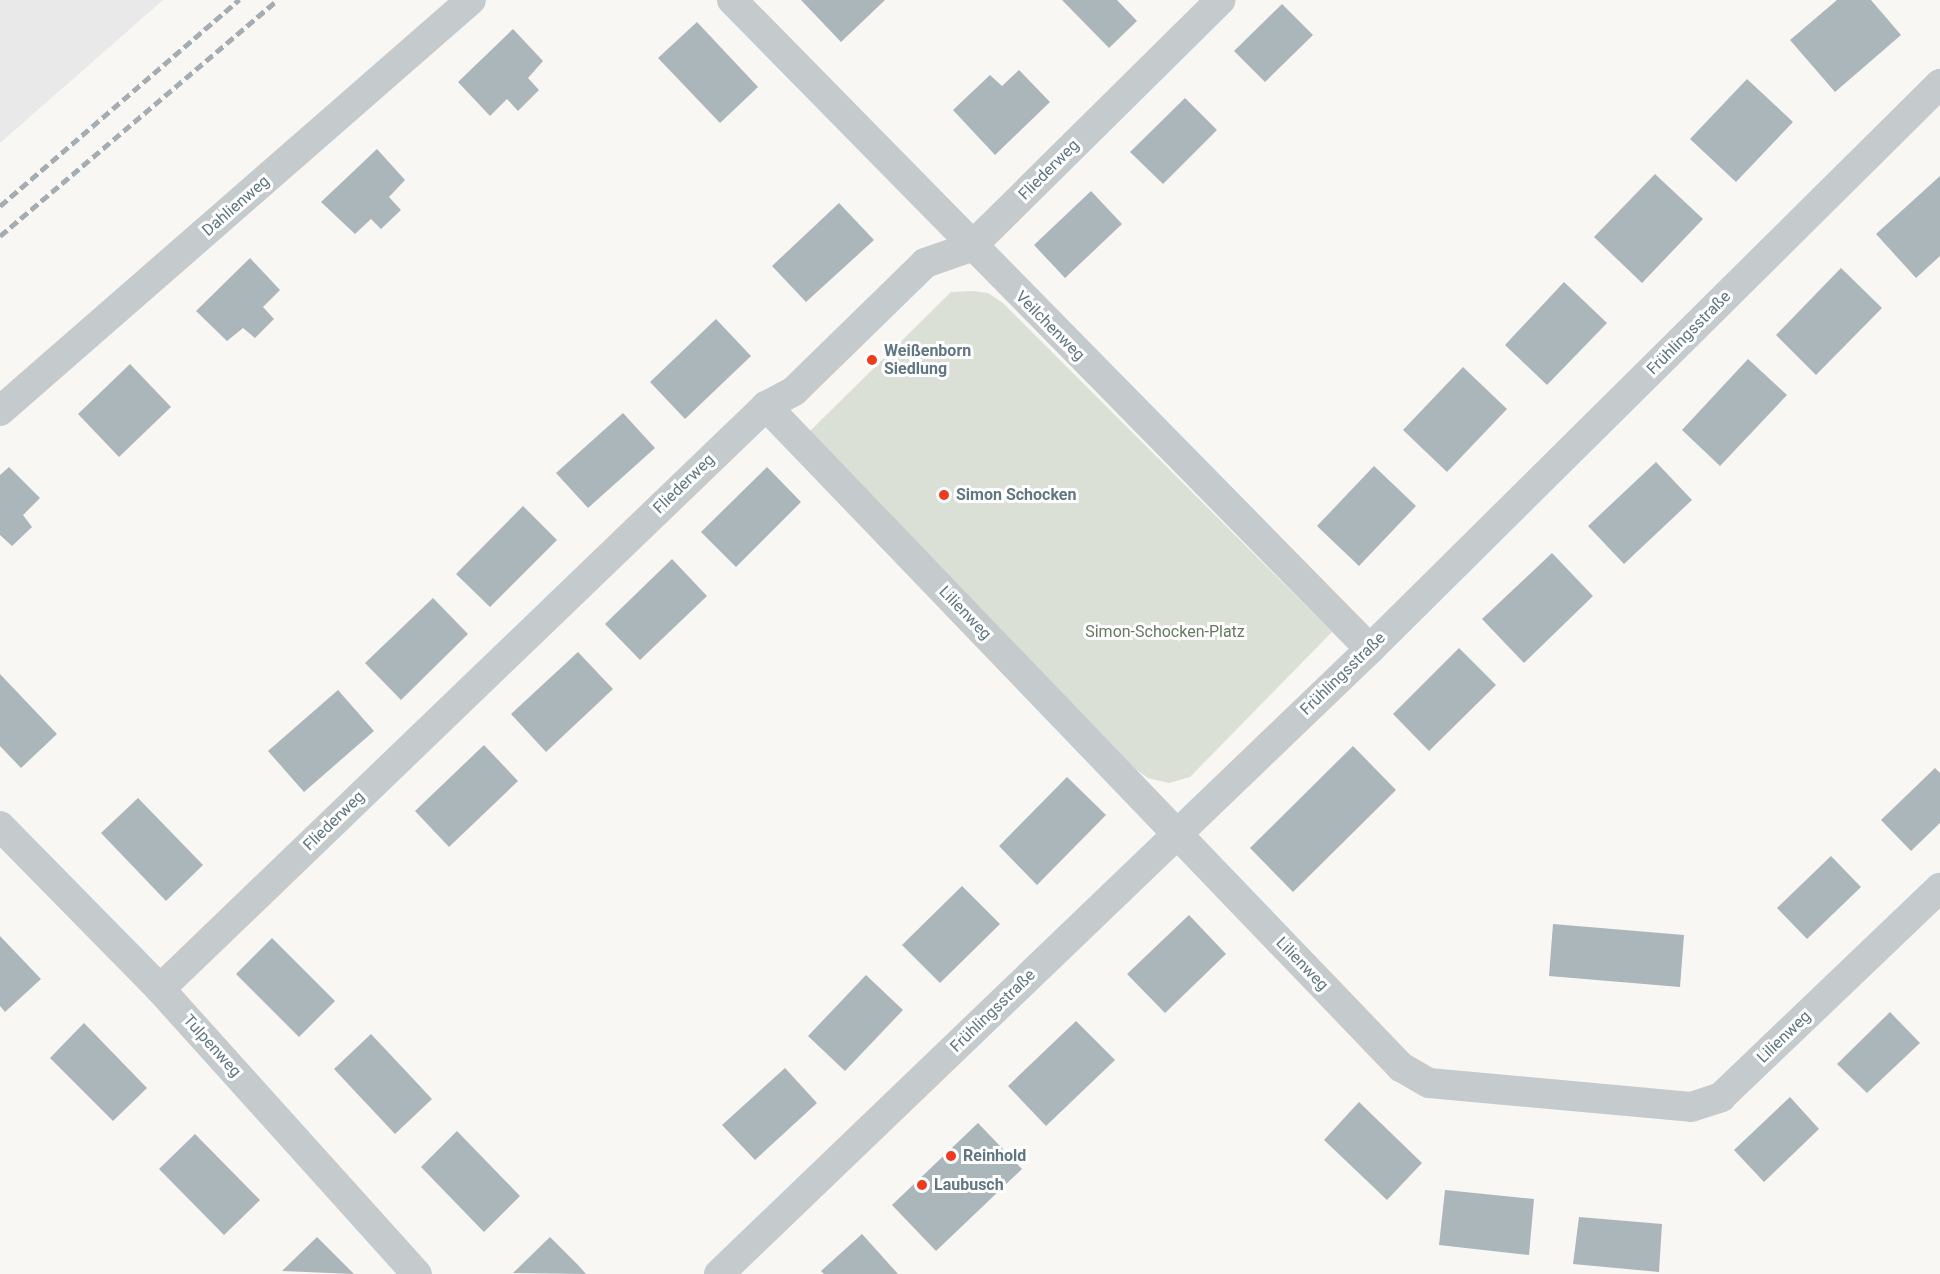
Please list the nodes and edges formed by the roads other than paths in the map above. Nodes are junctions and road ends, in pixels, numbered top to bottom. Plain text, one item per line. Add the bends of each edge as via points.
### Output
1 (471, 0) edge
2 (732, 0) edge
3 (1221, 0) edge
4 (1940, 84) edge
5 (971, 247) junction
6 (766, 406) junction
7 (0, 411) edge
8 (1370, 649) junction
9 (0, 826) edge
10 (1177, 834) junction
11 (1940, 888) edge
12 (160, 988) junction
13 (737, 1268) edge
14 (417, 1274) edge

1 - 7 street, Dahlienweg
2 - 5 street, Veilchenweg
3 - 5 street, Fliederweg
4 - 8 street, Frühlingsstraße
5 - 6 street, Fliederweg via 925,263 794,391
5 - 8 street, Veilchenweg
6 - 10 street, Lilienweg
6 - 12 street, Fliederweg
8 - 10 street, Frühlingsstraße
9 - 12 street, Tulpenweg
10 - 11 street, Lilienweg via 1401,1067 1429,1083 1691,1107 1721,1097
10 - 13 street, Frühlingsstraße
12 - 14 street, Tulpenweg

